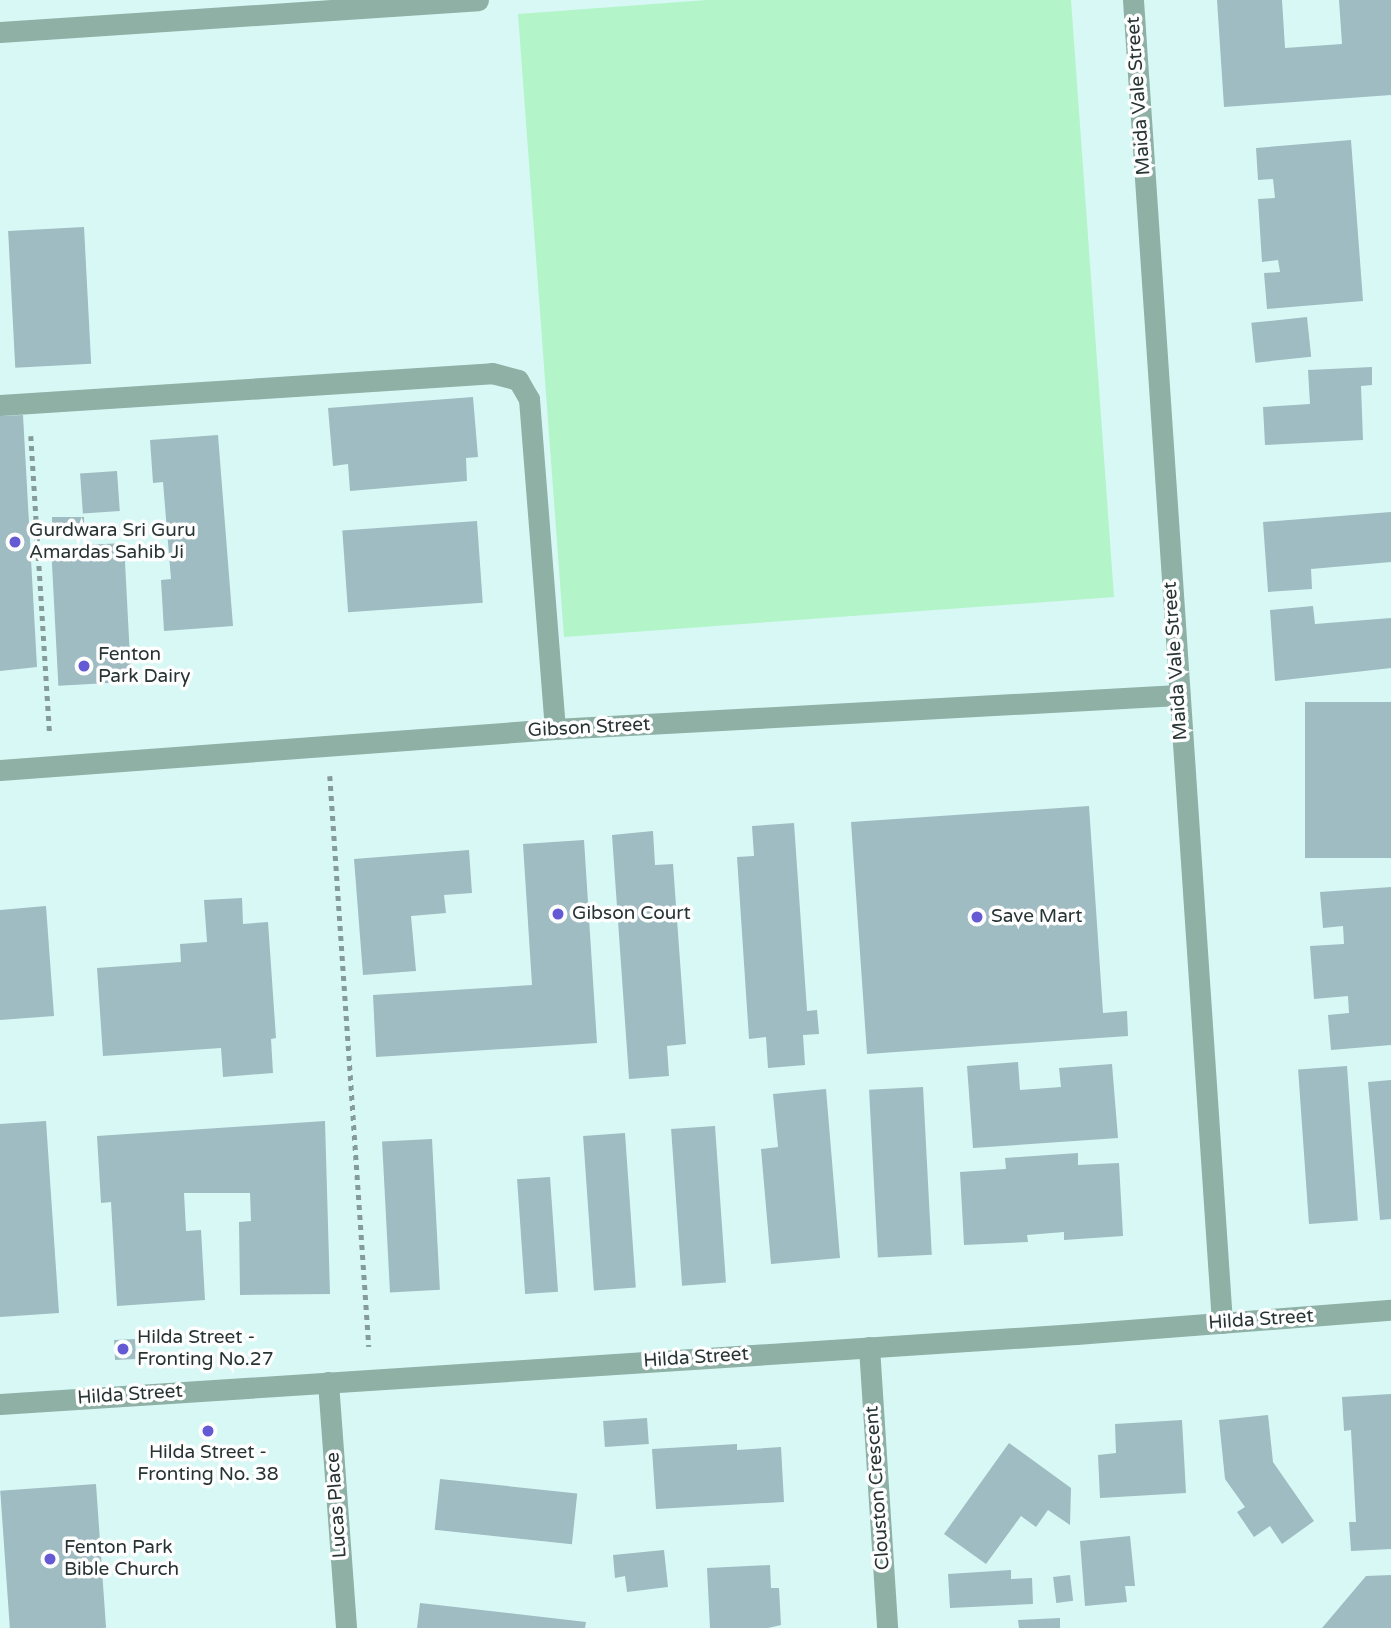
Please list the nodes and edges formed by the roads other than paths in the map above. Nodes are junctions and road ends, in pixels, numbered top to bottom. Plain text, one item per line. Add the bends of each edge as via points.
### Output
1 (478, 0) edge
2 (1133, 0) edge
3 (0, 32) edge
4 (0, 405) edge
5 (1178, 695) junction
6 (555, 729) junction
7 (0, 770) edge
8 (1391, 1310) edge
9 (1222, 1323) junction
10 (869, 1347) junction
11 (328, 1382) junction
12 (0, 1404) edge
13 (346, 1628) edge
14 (887, 1628) edge

1 - 3 street
2 - 5 street, Maida Vale Street
4 - 6 street via 492,373 518,380 529,399
5 - 6 street, Gibson Street
5 - 9 street, Maida Vale Street
6 - 7 street, Gibson Street
8 - 9 street, Hilda Street
9 - 10 street, Hilda Street
10 - 11 street, Hilda Street
10 - 14 street, Clouston Crescent
11 - 12 street, Hilda Street
11 - 13 street, Lucas Place

